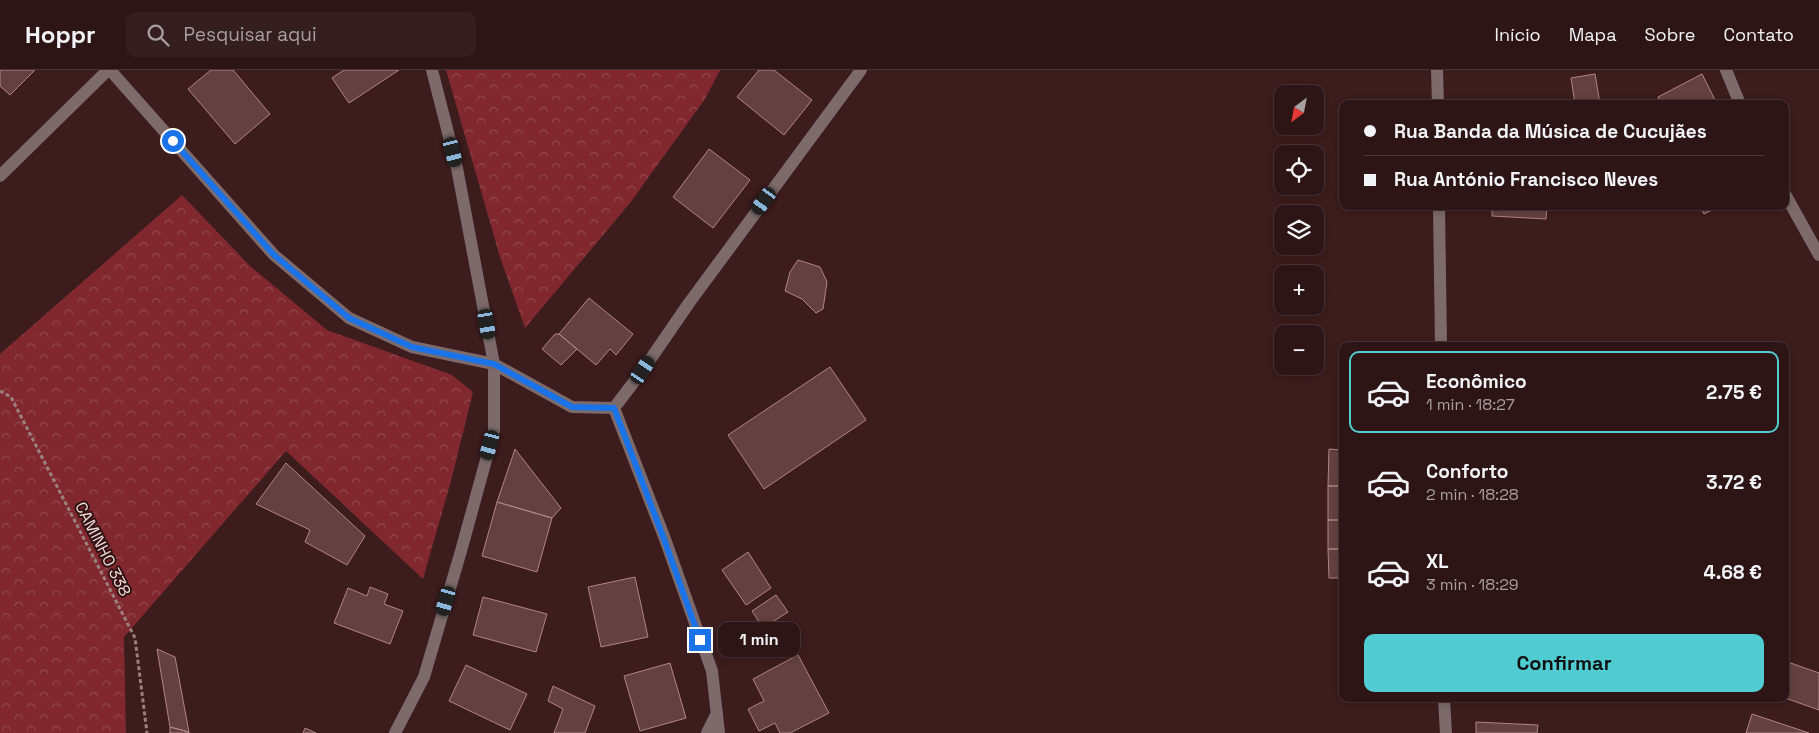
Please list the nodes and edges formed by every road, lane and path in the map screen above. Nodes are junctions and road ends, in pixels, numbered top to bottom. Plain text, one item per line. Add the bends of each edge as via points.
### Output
1 (109, 70) edge
2 (432, 70) edge
3 (861, 70) edge
4 (1437, 70) edge
5 (1726, 70) edge
6 (1438, 100) edge
7 (1738, 100) edge
8 (0, 176) edge
9 (1789, 201) edge
10 (1439, 210) edge
11 (1819, 255) edge
12 (1441, 342) edge
13 (494, 364) junction
14 (0, 392) edge
15 (614, 408) junction
16 (1444, 702) edge
17 (717, 712) junction
18 (147, 733) edge
19 (395, 733) edge
20 (707, 733) edge
21 (719, 733) edge
22 (1446, 733) edge

1 - 8 street
1 - 13 street via 274,255 349,318 412,347
2 - 13 street via 457,168
3 - 15 street
4 - 6 street
5 - 7 street
9 - 11 street
10 - 12 street
13 - 15 street via 572,407
13 - 19 street via 494,431 424,677
14 - 18 path, CAMINHO 338 via 11,397 135,638
15 - 17 street via 712,671
16 - 22 street
17 - 20 street
17 - 21 street

